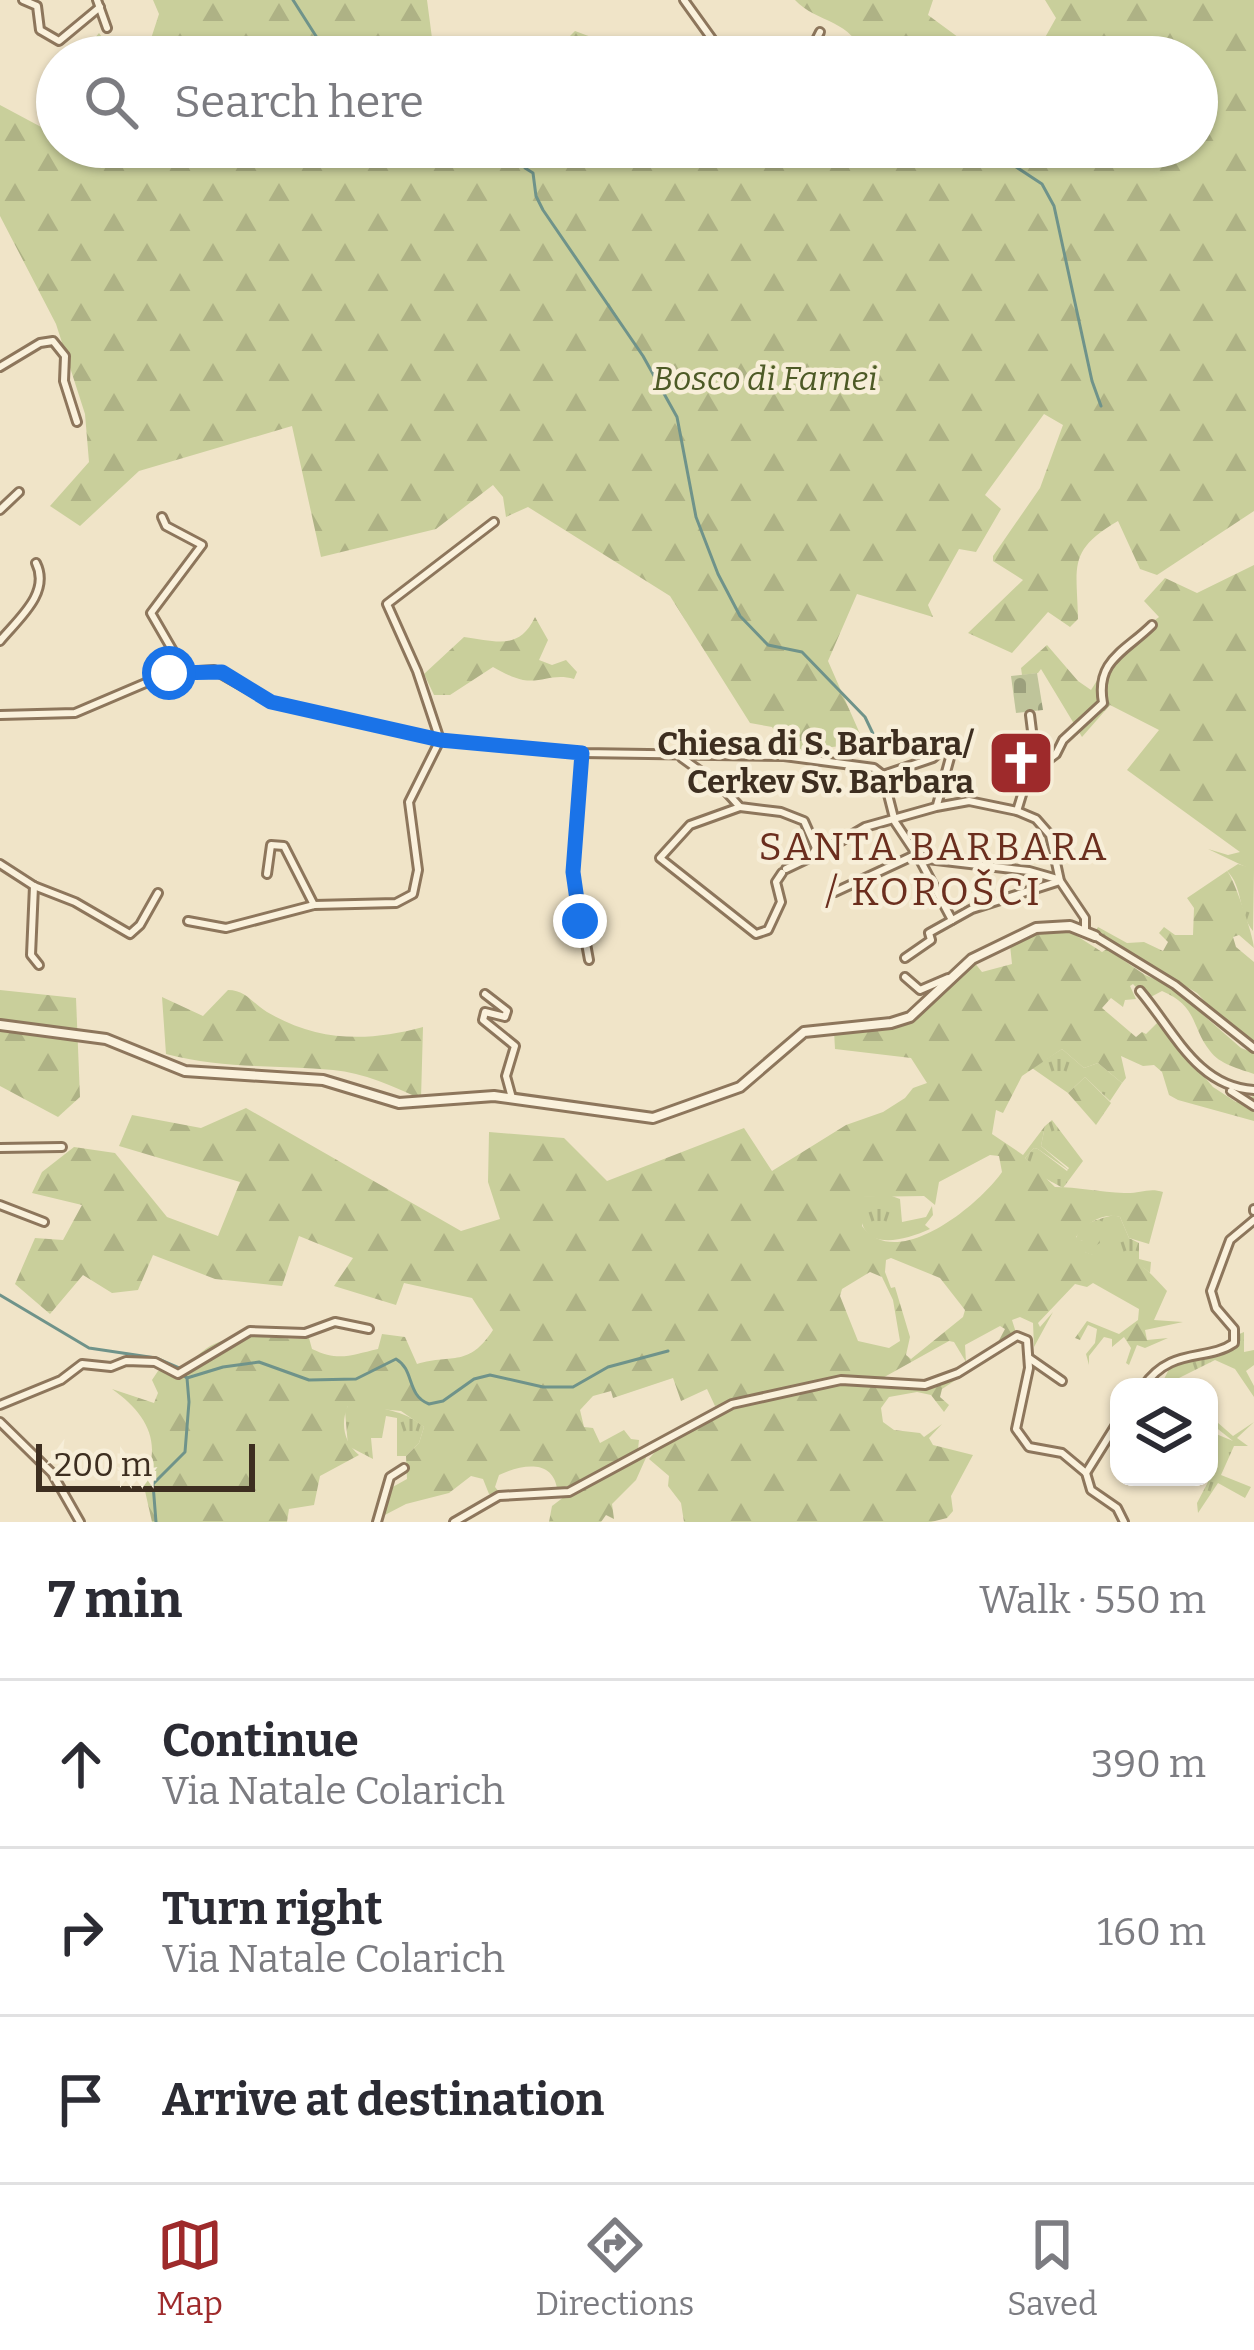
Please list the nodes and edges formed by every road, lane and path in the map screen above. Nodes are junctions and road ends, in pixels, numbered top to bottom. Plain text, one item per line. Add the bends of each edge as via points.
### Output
1 (23, 0) edge
2 (683, 0) edge
3 (99, 3) edge
4 (107, 28) dead end
5 (820, 32) dead end
6 (50, 36) edge
7 (64, 36) edge
8 (709, 36) edge
9 (818, 36) edge
10 (0, 367) edge
11 (77, 422) dead end
12 (20, 492) dead end
13 (0, 510) edge
14 (162, 517) dead end
15 (494, 522) dead end
16 (36, 563) dead end
17 (1153, 625) dead end
18 (0, 641) edge
19 (184, 670) junction
20 (1030, 715) dead end
21 (0, 716) edge
22 (440, 740) junction
23 (582, 753) junction
24 (679, 756) junction
25 (1046, 760) junction
26 (883, 775) junction
27 (740, 807) junction
28 (936, 807) junction
29 (1017, 811) junction
30 (895, 821) junction
31 (816, 848) junction
32 (918, 856) junction
33 (0, 864) edge
34 (266, 874) dead end
35 (1060, 881) junction
36 (34, 886) junction
37 (835, 892) dead end
38 (158, 893) dead end
39 (314, 905) junction
40 (952, 920) junction
41 (188, 921) dead end
42 (1085, 930) junction
43 (1095, 936) joint
44 (905, 958) dead end
45 (589, 960) dead end
46 (39, 965) dead end
47 (905, 976) dead end
48 (948, 978) junction
49 (1140, 992) dead end
50 (485, 994) dead end
51 (0, 1025) edge
52 (1254, 1048) edge
53 (1229, 1089) junction
54 (1254, 1090) edge
55 (512, 1098) junction
56 (1254, 1106) edge
57 (62, 1147) dead end
58 (0, 1148) edge
59 (0, 1205) edge
60 (1254, 1213) edge
61 (44, 1222) dead end
62 (369, 1329) dead end
63 (1029, 1358) junction
64 (1151, 1378) edge
65 (1062, 1381) dead end
66 (0, 1405) edge
67 (0, 1422) edge
68 (1110, 1434) edge
69 (404, 1468) dead end
70 (1086, 1473) junction
71 (80, 1522) edge
72 (377, 1522) edge
73 (454, 1522) edge
74 (1124, 1522) edge

1 - 6 street via 37,6 40,30
2 - 8 street
3 - 4 street
3 - 7 street
5 - 9 street
10 - 11 street via 53,341 65,356
12 - 13 street
14 - 19 street via 202,545 151,613
15 - 22 street via 387,604
16 - 18 street via 42,583
17 - 25 street via 1100,678 1097,712
19 - 21 street via 75,713
19 - 22 street via 222,672 271,702
20 - 25 street via 1034,747
22 - 23 street
22 - 39 street via 410,802 413,894 396,903
23 - 24 street
23 - 45 street via 574,890
24 - 26 street via 819,759
24 - 27 street
25 - 29 street via 1024,781
26 - 28 street via 933,758 955,739
26 - 30 street
27 - 31 street via 798,817
27 - 31 street via 690,825 660,858 756,934 768,930 782,902 776,882
28 - 29 street via 969,802
28 - 30 street
29 - 35 street via 1050,836
30 - 31 street
30 - 32 street
32 - 35 street
32 - 37 street
32 - 40 street
33 - 36 street
34 - 39 street via 271,845 284,846
35 - 40 street
35 - 42 street
36 - 38 street via 130,934
36 - 46 street via 32,955
39 - 41 street via 226,928
40 - 44 street
42 - 43 street
42 - 48 street via 1036,928 968,959
43 - 52 street via 1175,985
47 - 48 street via 920,990
48 - 55 street via 920,1011 891,1023 805,1032 740,1087 662,1117
49 - 53 street via 1188,1054
50 - 55 street via 507,1011 485,1012 483,1020 514,1046 506,1076
51 - 55 street via 106,1040 185,1071 333,1082 399,1103
53 - 54 street
53 - 56 street
57 - 58 street
59 - 61 street
60 - 64 street via 1230,1240 1211,1291 1234,1342
62 - 66 street via 335,1322 305,1333 250,1331 178,1374 155,1362 82,1364
63 - 65 street
63 - 70 street via 1016,1429 1029,1447 1054,1449
63 - 73 street via 1027,1340 1017,1336 925,1385 841,1380 732,1404 569,1492 500,1496
67 - 71 street via 52,1473
68 - 70 street
69 - 72 street via 390,1478
70 - 74 street via 1090,1490

